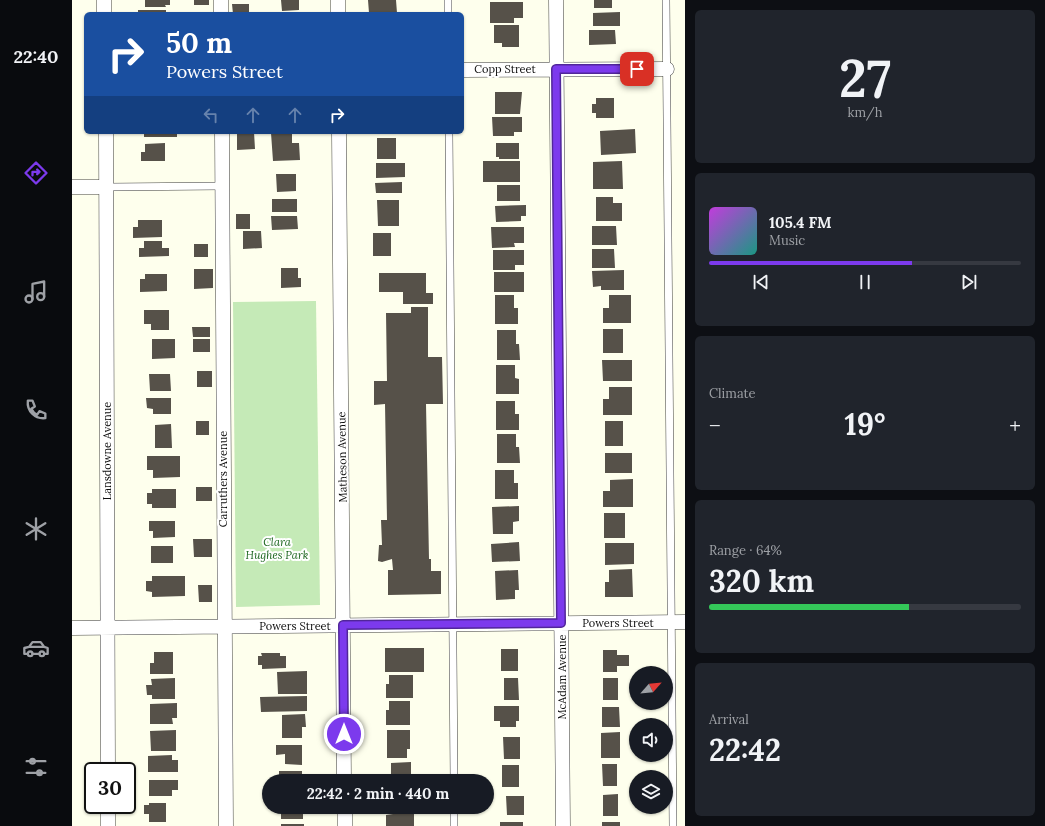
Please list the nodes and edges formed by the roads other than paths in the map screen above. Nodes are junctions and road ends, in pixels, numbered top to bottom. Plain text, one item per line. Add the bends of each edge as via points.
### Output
1 (104, 0) edge
2 (221, 0) edge
3 (338, 0) edge
4 (448, 0) edge
5 (556, 0) edge
6 (666, 0) edge
7 (104, 12) edge
8 (221, 12) edge
9 (338, 12) edge
10 (448, 12) edge
11 (667, 68) junction
12 (556, 69) junction
13 (464, 70) edge
14 (106, 134) edge
15 (222, 134) edge
16 (339, 134) edge
17 (449, 134) edge
18 (222, 186) junction
19 (72, 187) edge
20 (107, 187) junction
21 (679, 622) edge
22 (561, 623) junction
23 (454, 624) junction
24 (343, 625) junction
25 (224, 626) junction
26 (107, 627) junction
27 (72, 628) edge
28 (108, 762) edge
29 (344, 774) edge
30 (454, 774) edge
31 (108, 814) edge
32 (345, 814) edge
33 (454, 814) edge
34 (108, 826) edge
35 (226, 826) edge
36 (345, 826) edge
37 (454, 826) edge
38 (563, 826) edge
39 (673, 826) edge

1 - 7 street
2 - 8 street
3 - 9 street
4 - 10 lane
5 - 12 street, McAdam Avenue
6 - 11 lane
11 - 12 street, Copp Street
11 - 21 lane
12 - 13 street, Copp Street
12 - 22 street, McAdam Avenue
14 - 20 street, Lansdowne Avenue
15 - 18 street, Carruthers Avenue
16 - 24 street, Matheson Avenue
17 - 23 lane
18 - 20 lane
18 - 25 street, Carruthers Avenue
19 - 20 street
20 - 26 street, Lansdowne Avenue
21 - 22 street, Powers Street
21 - 39 lane
22 - 23 street, Powers Street
22 - 38 street, McAdam Avenue
23 - 24 street, Powers Street
23 - 30 lane
24 - 25 street, Powers Street
24 - 29 street, Matheson Avenue
25 - 26 street, Powers Street
25 - 35 street, Carruthers Avenue
26 - 27 street, Powers Street
26 - 28 street, Lansdowne Avenue
31 - 34 street
32 - 36 street
33 - 37 lane

